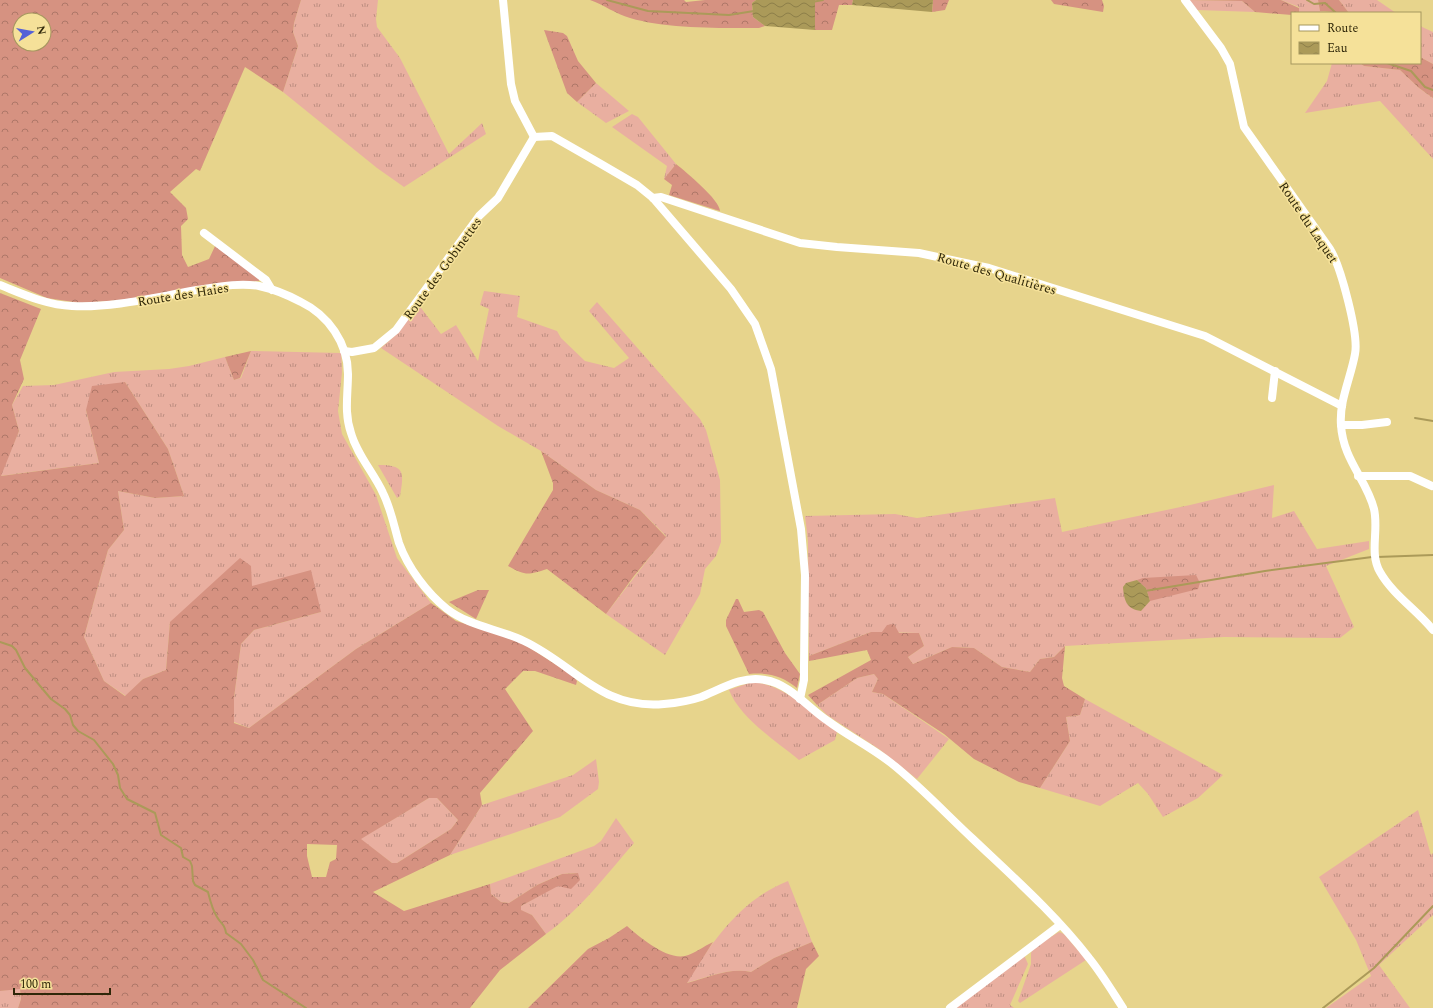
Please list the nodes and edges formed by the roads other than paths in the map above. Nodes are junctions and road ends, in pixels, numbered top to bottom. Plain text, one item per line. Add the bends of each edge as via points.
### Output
1 (503, 0) edge
2 (1185, 0) edge
3 (534, 137) junction
4 (653, 198) junction
5 (204, 234) dead end
6 (0, 285) edge
7 (272, 290) junction
8 (344, 351) junction
9 (1274, 371) junction
10 (1272, 398) dead end
11 (1342, 406) junction
12 (1387, 422) dead end
13 (1340, 425) junction
14 (1358, 476) junction
15 (1432, 486) edge
16 (1433, 630) edge
17 (800, 699) junction
18 (1060, 925) junction
19 (950, 1008) edge
20 (1123, 1008) edge

1 - 3 street via 511,84 515,101
2 - 11 street, Route du Laquet via 1230,64 1244,127 1330,249 1339,266 1357,345
3 - 4 street, Route des Qualitières via 552,136
3 - 8 street, Route des Gobinettes via 498,198 479,216 396,330 374,348
4 - 9 street, Route des Qualitières via 661,197 811,245 919,253 990,268 1205,336
4 - 17 street via 742,303 755,324 767,355 795,493 803,552 804,680
5 - 7 street via 266,280
6 - 7 street, Route des Haies via 47,302 85,307 230,286 252,286
7 - 8 street, Route des Haies via 312,308 330,324
8 - 17 street, Route des Haies via 348,375 346,414 354,441 385,497 400,546 410,567 430,593 448,610 525,641 600,691 630,703 653,705 681,702 740,682 758,679 780,685
9 - 10 street
9 - 11 street, Route des Qualitières
11 - 13 street, Route du Laquet
12 - 13 street
13 - 14 street, Route du Laquet via 1347,452
14 - 15 street via 1410,476
14 - 16 street, Route du Laquet via 1370,497 1374,511 1374,552 1379,571 1386,582
17 - 18 street, Route des Haies via 902,772
18 - 19 street
18 - 20 street, Route des Haies via 1087,955

